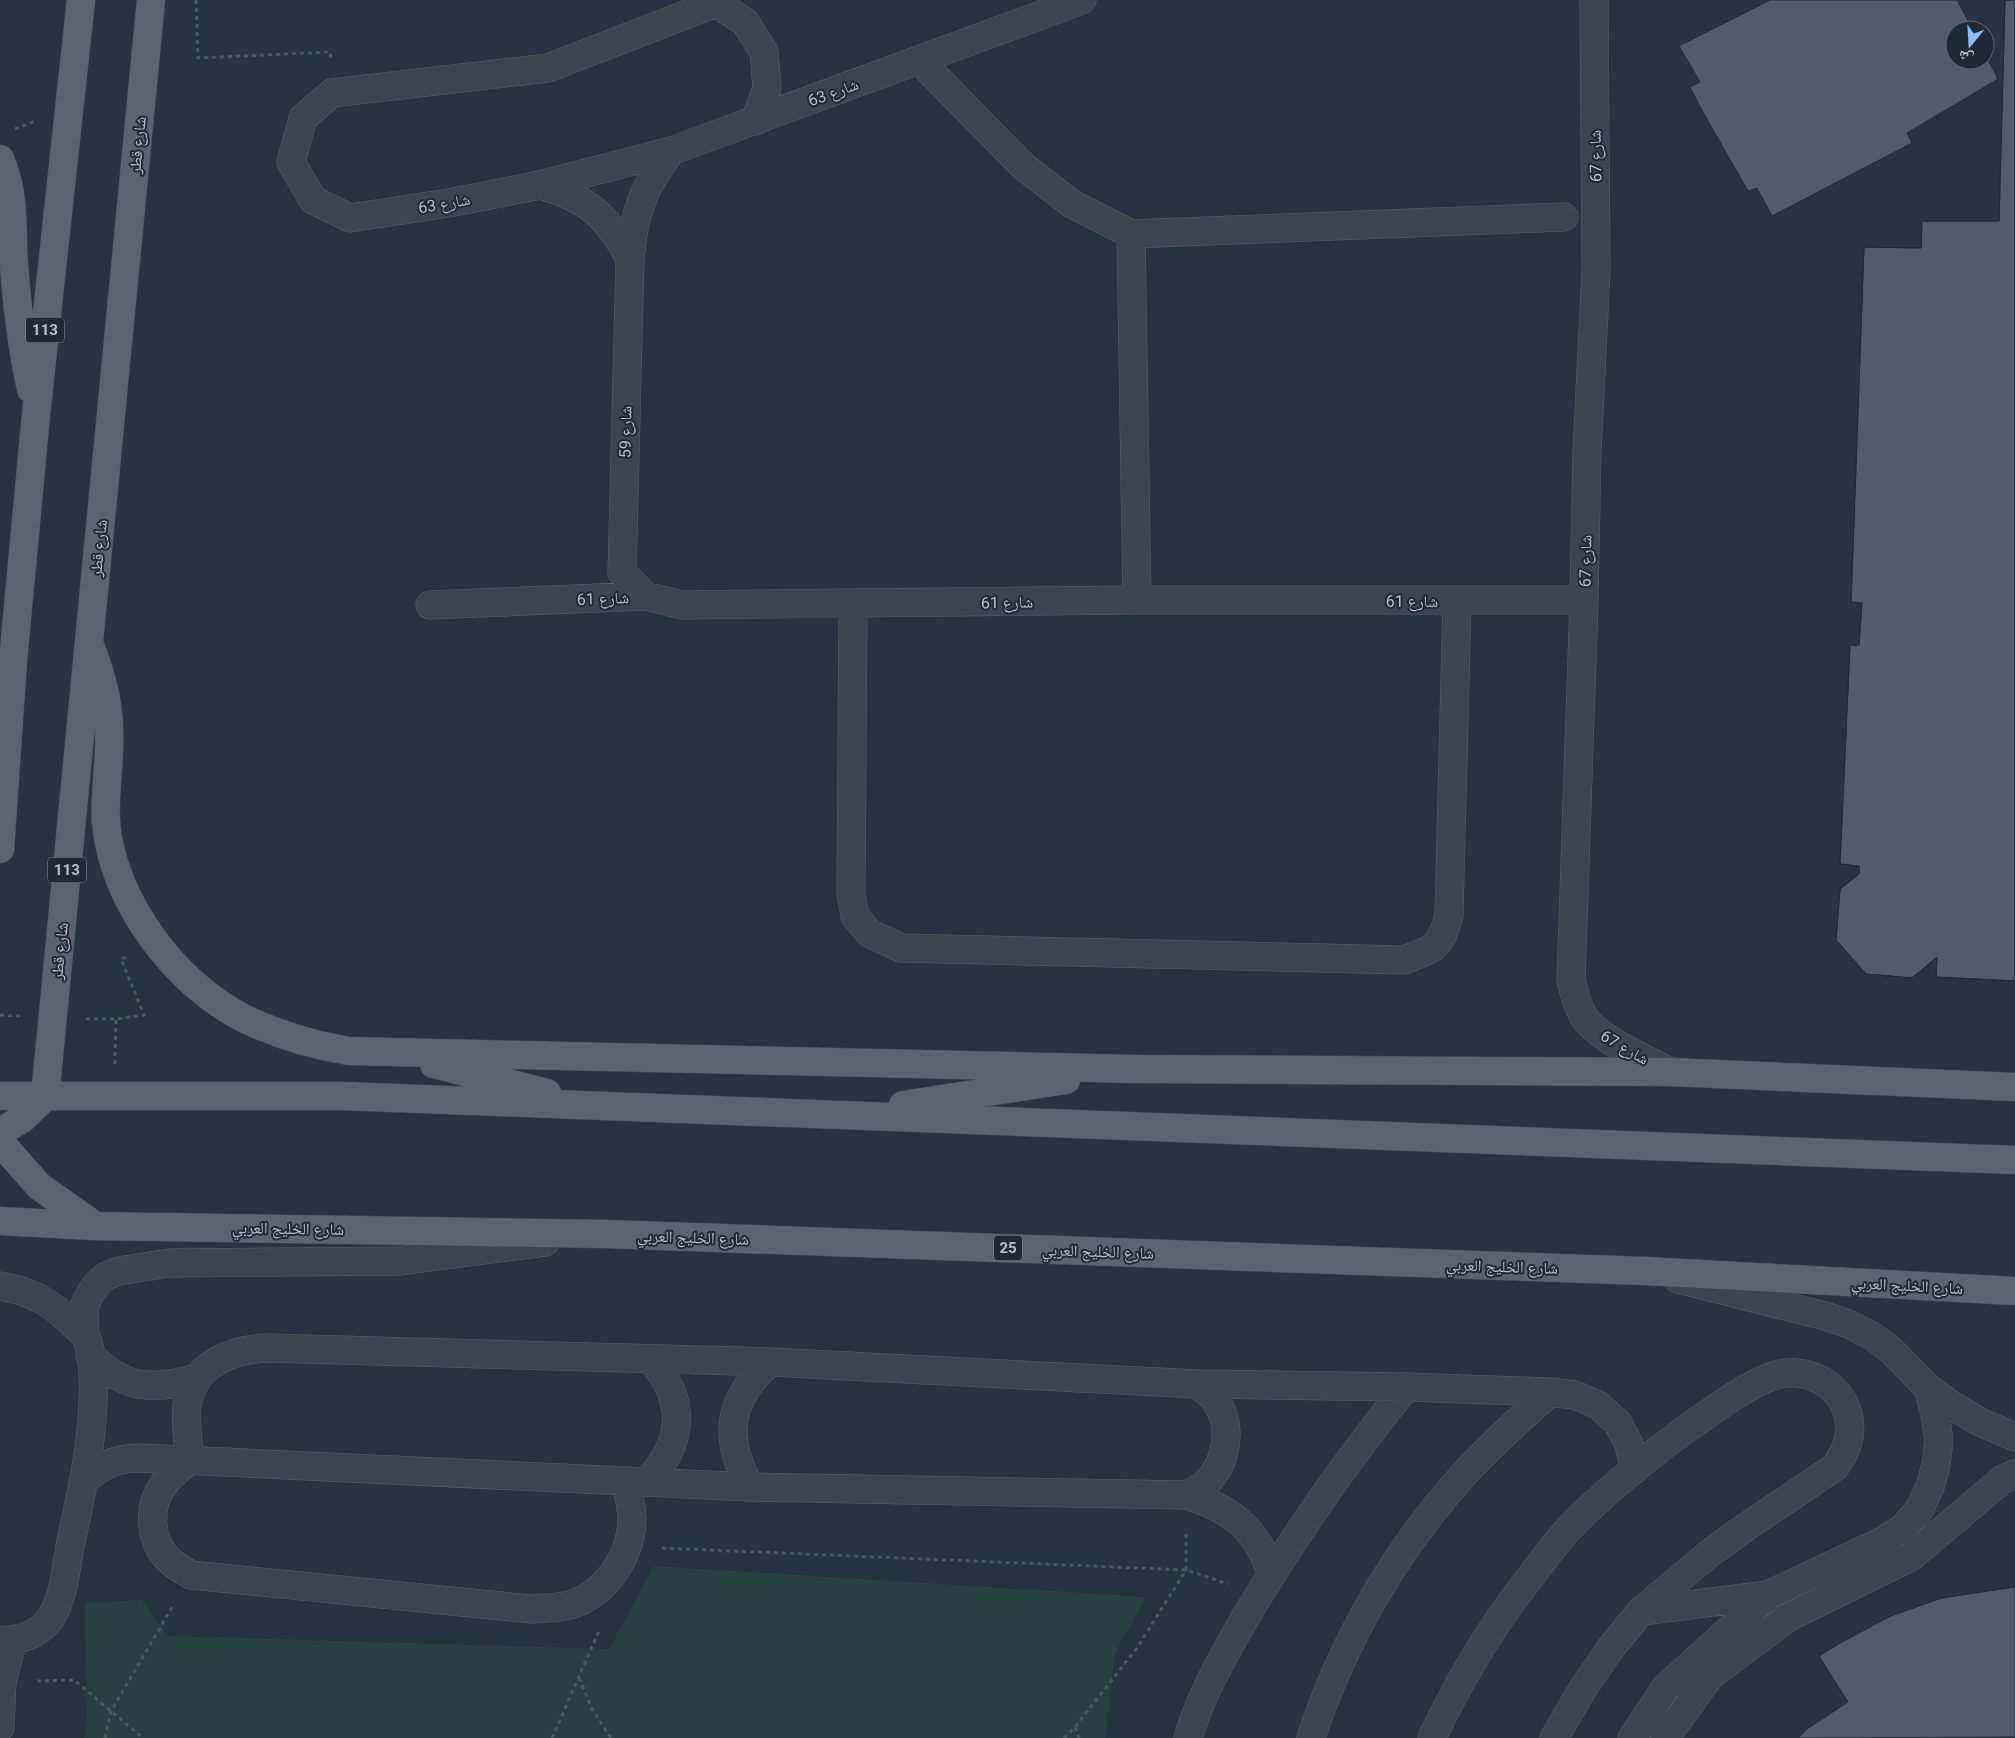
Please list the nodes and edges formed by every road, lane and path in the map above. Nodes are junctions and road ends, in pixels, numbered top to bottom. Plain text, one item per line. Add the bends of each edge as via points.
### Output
1 (81, 0) edge
2 (151, 0) edge
3 (196, 0) edge
4 (682, 0) edge
5 (1082, 0) edge
6 (1594, 0) edge
7 (720, 2) edge
8 (920, 61) junction
9 (332, 93) junction
10 (755, 121) junction
11 (672, 151) junction
12 (0, 158) edge
13 (540, 185) junction
14 (1564, 217) dead end
15 (1131, 234) junction
16 (630, 259) junction
17 (36, 415) junction
18 (645, 596) junction
19 (1137, 600) junction
20 (1584, 600) junction
21 (1457, 601) junction
22 (853, 604) junction
23 (430, 605) dead end
24 (89, 643) junction
25 (13, 661) junction
26 (0, 692) edge
27 (0, 849) edge
28 (157, 944) junction
29 (0, 1015) edge
30 (52, 1019) junction
31 (116, 1019) junction
32 (386, 1052) junction
33 (1137, 1069) junction
34 (1670, 1072) junction
35 (2015, 1087) edge
36 (0, 1096) edge
37 (45, 1097) junction
38 (115, 1097) junction
39 (602, 1106) junction
40 (841, 1115) junction
41 (0, 1132) edge
42 (0, 1142) edge
43 (2015, 1160) edge
44 (0, 1221) edge
45 (94, 1226) junction
46 (606, 1234) junction
47 (1645, 1271) junction
48 (0, 1286) edge
49 (2015, 1291) edge
50 (88, 1346) junction
51 (650, 1359) junction
52 (770, 1362) junction
53 (197, 1378) junction
54 (1198, 1384) junction
55 (1406, 1387) junction
56 (1928, 1388) junction
57 (1550, 1392) junction
58 (2015, 1437) edge
59 (190, 1460) junction
60 (1634, 1470) junction
61 (2015, 1474) edge
62 (83, 1482) junction
63 (636, 1482) junction
64 (750, 1487) junction
65 (1186, 1495) junction
66 (627, 1546) junction
67 (1186, 1570) junction
68 (191, 1575) junction
69 (1265, 1584) junction
70 (601, 1588) junction
71 (1768, 1595) junction
72 (1641, 1611) junction
73 (6, 1641) edge
74 (579, 1677) junction
75 (2, 1682) junction
76 (110, 1711) junction
77 (0, 1727) edge
78 (1075, 1727) junction
79 (104, 1738) edge
80 (143, 1738) edge
81 (552, 1738) edge
82 (610, 1738) edge
83 (1064, 1738) edge
84 (1079, 1738) edge
85 (1188, 1738) edge
86 (1310, 1738) edge
87 (1432, 1738) edge
88 (1554, 1738) edge
89 (1632, 1738) edge
90 (1665, 1738) edge

1 - 17 main road, 113
2 - 24 main road, شارع قطر / 113
3 - 9 path via 198,58 330,52
4 - 7 street
5 - 8 street, شارع 63
6 - 20 street, شارع 67 via 1596,271
7 - 9 street via 548,68
7 - 10 street via 745,22 764,52 767,88
8 - 10 street, شارع 63
8 - 15 street via 1023,166 1072,204
9 - 13 street, شارع 63 via 302,118 292,162 313,200 350,218
10 - 11 street, شارع 63
11 - 13 street, شارع 63
11 - 16 street, شارع 59 via 654,174 640,201 632,229
12 - 17 main road via 13,210 18,314
13 - 16 street, شارع 59 via 585,202 604,218
14 - 15 street
15 - 19 street
16 - 18 street, شارع 59 via 622,572
17 - 25 main road, 113
18 - 22 street, شارع 61 via 682,605
18 - 23 street, شارع 61
19 - 21 street, شارع 61
19 - 22 street, شارع 61
20 - 21 street, شارع 61
20 - 34 street, شارع 67 via 1571,980 1584,1018 1600,1034
21 - 22 street via 1448,915 1444,933 1434,949 1404,960 901,948 869,933 855,916 851,894
24 - 28 main road via 107,705 106,824 113,856 137,915
24 - 30 main road, شارع قطر / 113
25 - 26 main road
25 - 27 main road, 113
28 - 31 path via 121,959 144,1015
28 - 32 main road via 203,990 243,1018 313,1045 349,1051
29 - 30 path
30 - 31 path
30 - 37 main road, شارع قطر / 113
31 - 38 path
32 - 33 main road
32 - 39 main road
33 - 34 main road
33 - 40 main road
34 - 35 main road
36 - 37 main road
37 - 38 main road
37 - 41 main road via 22,1119
38 - 39 main road via 343,1096
39 - 40 main road
40 - 43 main road
42 - 45 main road via 39,1186
44 - 45 main road, شارع الخليج العربي / 25
45 - 46 main road, شارع الخليج العربي / 25
46 - 47 main road, شارع الخليج العربي / 25
46 - 50 street via 399,1260 169,1263 119,1271 97,1284 84,1307
47 - 49 main road, شارع الخليج العربي / 25
47 - 56 street via 1849,1324 1892,1351
48 - 50 street via 48,1302
50 - 53 street via 102,1367 131,1383 164,1386
50 - 62 street via 93,1399
51 - 52 street
51 - 53 street via 261,1348 221,1358
51 - 63 street via 672,1392 676,1431 660,1468
52 - 54 street
52 - 64 street via 747,1386 736,1411 734,1450
53 - 59 street via 187,1405
54 - 55 street
54 - 65 street via 1215,1399 1225,1420 1226,1443 1220,1465 1206,1483
55 - 57 street
55 - 69 street via 1336,1478
56 - 58 street via 1980,1422
56 - 71 street via 1939,1440 1930,1487 1919,1510 1902,1528 1881,1542
57 - 60 street via 1575,1395 1598,1405 1617,1422 1629,1444
57 - 86 street via 1467,1472 1396,1563 1340,1663
59 - 62 street via 127,1458 103,1466
59 - 63 street
59 - 68 street via 164,1483 152,1512 157,1543 165,1556
60 - 72 street via 1733,1398 1769,1377 1786,1372 1803,1373 1833,1389 1844,1403 1849,1420 1849,1436 1835,1468 1746,1527
60 - 87 street via 1580,1517 1512,1599 1474,1658
61 - 90 street via 2003,1479 1911,1557 1789,1617 1710,1676
62 - 73 street via 63,1582 50,1618 28,1637
63 - 64 street
63 - 66 street
64 - 65 street
65 - 67 path
65 - 69 street via 1224,1510 1255,1537 1266,1554
66 - 67 path
66 - 70 street via 614,1573
67 - 69 path
67 - 78 path via 1137,1648
68 - 70 street via 531,1609 556,1608 580,1601
68 - 76 path
69 - 85 street via 1226,1652
70 - 74 path via 600,1628
71 - 72 street
71 - 89 street via 1666,1687
72 - 88 street via 1582,1690
73 - 75 street
74 - 81 path
74 - 82 path via 592,1709
75 - 76 path via 74,1680
75 - 77 street
76 - 79 path
76 - 80 path
78 - 83 path
78 - 84 path

